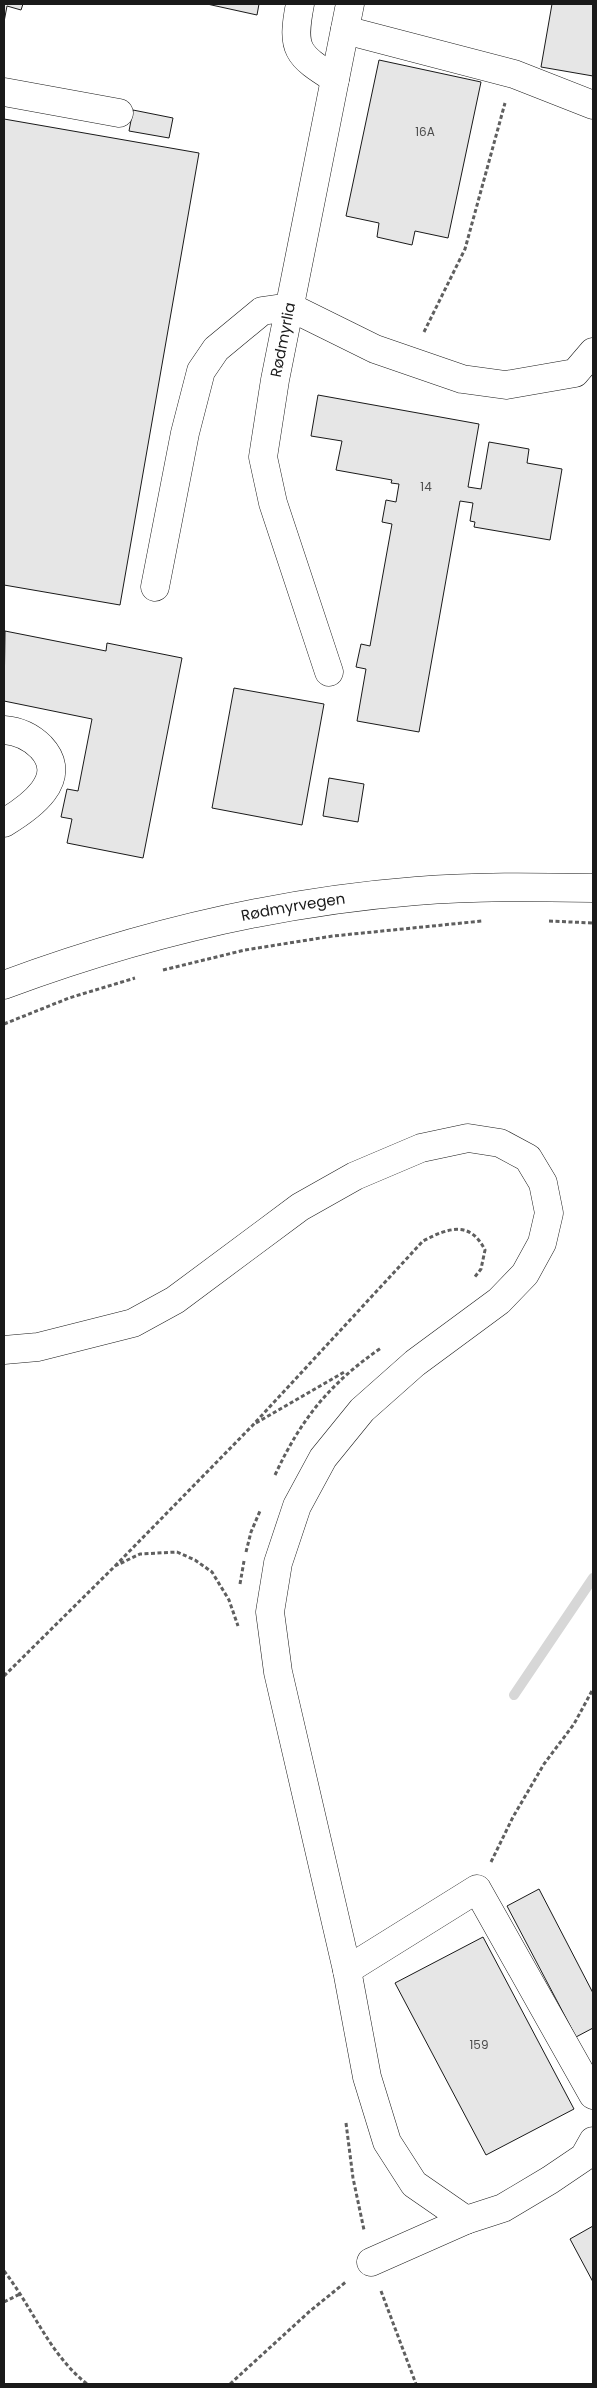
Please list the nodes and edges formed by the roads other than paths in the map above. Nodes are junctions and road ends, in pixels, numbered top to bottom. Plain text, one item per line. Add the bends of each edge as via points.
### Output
1 (300, 4) edge
2 (348, 17) edge
3 (335, 79) junction
4 (4, 92) edge
5 (593, 105) edge
6 (119, 113) dead end
7 (290, 307) junction
8 (593, 352) edge
9 (155, 587) dead end
10 (329, 672) dead end
11 (4, 730) edge
12 (4, 823) edge
13 (593, 888) edge
14 (4, 984) edge
15 (4, 1350) edge
16 (346, 1970) junction
17 (593, 2095) edge
18 (593, 2141) edge
19 (466, 2220) junction
20 (371, 2262) road end

1 - 3 street via 296,24 297,48 307,62
2 - 3 street, Rødmyrlia
2 - 5 street
3 - 7 street, Rødmyrlia
4 - 6 street
7 - 8 street via 375,349 462,379 506,385 575,373
7 - 9 street via 262,311 216,349 201,371 185,433
7 - 10 street, Rødmyrlia via 262,457 273,503
11 - 12 street via 12,730 34,740 49,756 51,775 29,808
13 - 14 street, Rødmyrvegen via 510,886 415,891 244,915 144,939 58,964
15 - 16 street via 38,1347 133,1323 175,1300 300,1207 355,1176 421,1148 468,1138 500,1143 528,1158 543,1183 549,1213 542,1243 525,1274 499,1301 415,1363 362,1410 324,1458 297,1506 278,1563 270,1612 278,1672
16 - 17 street via 477,1889
16 - 19 street via 367,2077 386,2142 414,2184
18 - 19 street via 584,2157 550,2180 503,2208
19 - 20 street

